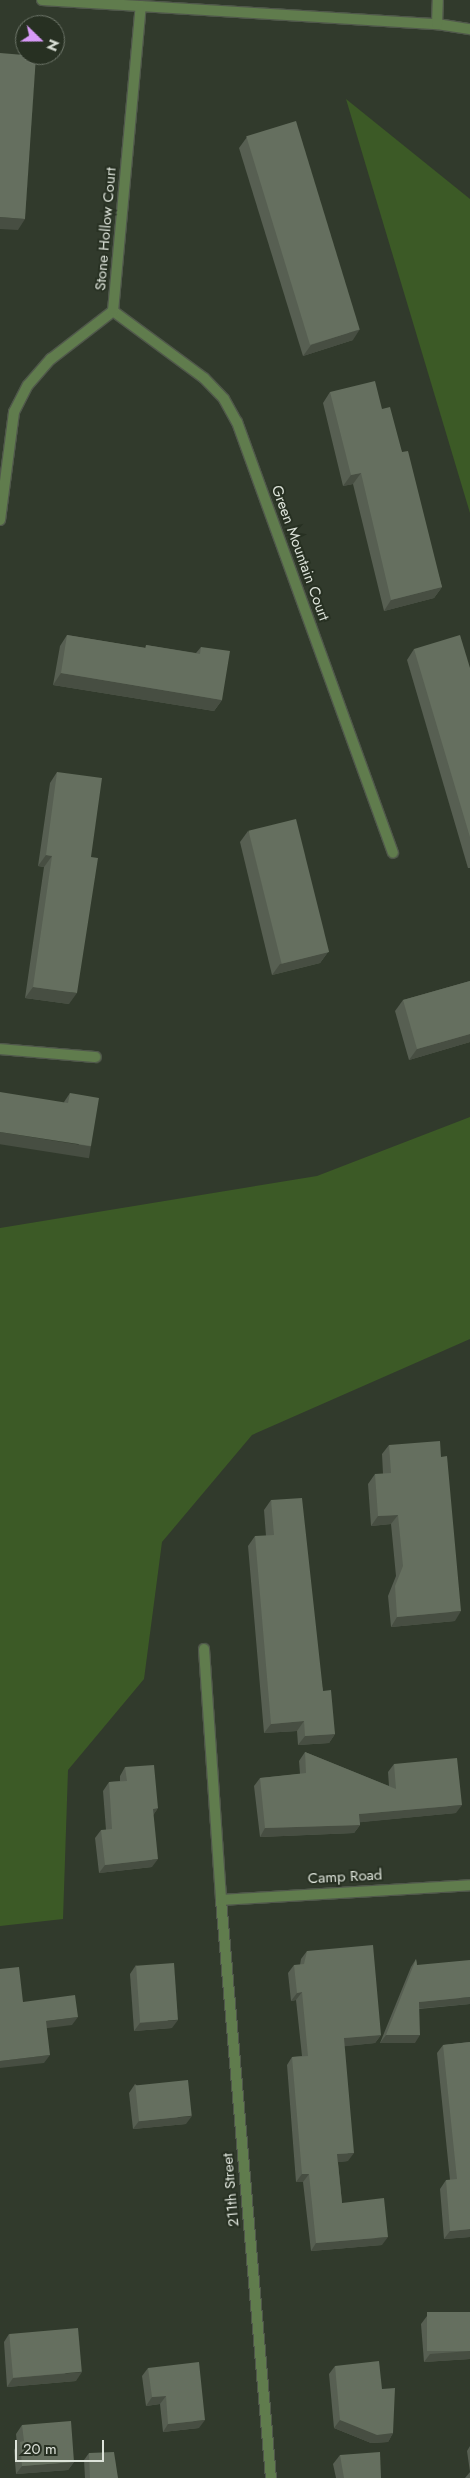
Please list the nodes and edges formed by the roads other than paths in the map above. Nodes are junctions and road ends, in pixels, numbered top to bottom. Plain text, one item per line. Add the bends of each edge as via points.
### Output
1 (42, 0) edge
2 (438, 0) edge
3 (141, 6) junction
4 (437, 24) junction
5 (470, 29) edge
6 (113, 311) junction
7 (0, 520) edge
8 (393, 853) dead end
9 (0, 1049) edge
10 (96, 1057) dead end
11 (204, 1649) dead end
12 (470, 1884) edge
13 (221, 1900) junction
14 (271, 2478) edge

1 - 3 street
2 - 4 street
3 - 4 street
3 - 6 street, Stone Hollow Court
4 - 5 street
6 - 7 street, Stone Hollow Court via 51,360 28,385 14,412
6 - 8 street, Green Mountain Court via 204,378 224,399 237,422
9 - 10 street
11 - 13 street, 211th Street
12 - 13 street, Camp Road
13 - 14 street, 211th Street

